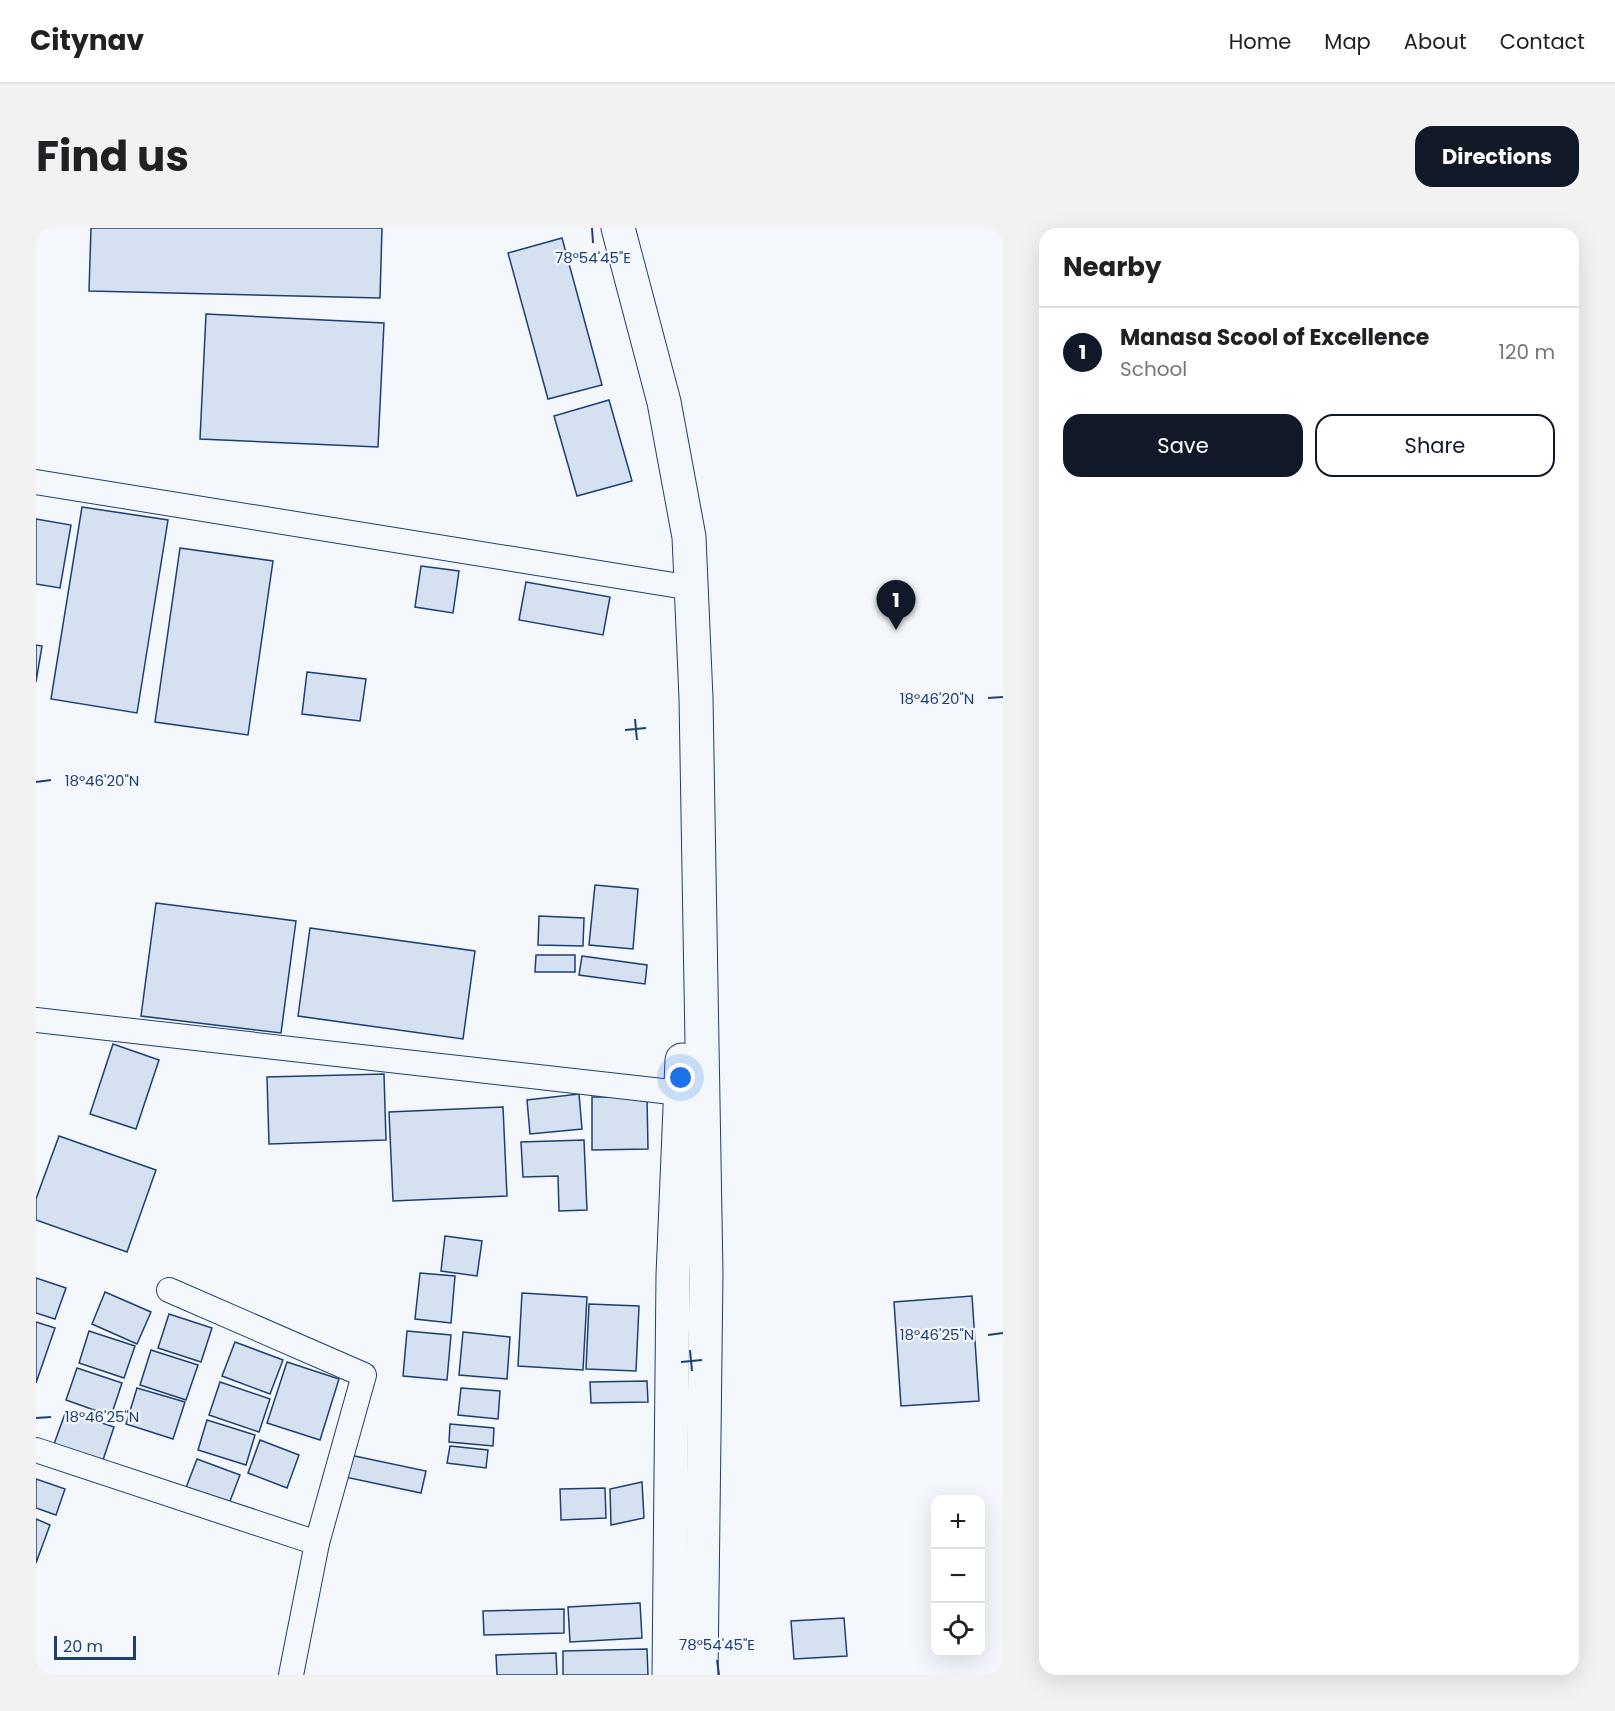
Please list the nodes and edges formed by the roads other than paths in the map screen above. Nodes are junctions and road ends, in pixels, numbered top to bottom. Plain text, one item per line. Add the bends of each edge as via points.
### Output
1 (618, 228) edge
2 (36, 482) edge
3 (692, 588) junction
4 (696, 698) junction
5 (36, 1020) edge
6 (680, 1093) junction
7 (169, 1290) dead end
8 (36, 1450) edge
9 (317, 1543) junction
10 (291, 1675) edge
11 (669, 1675) edge
12 (701, 1675) edge

1 - 3 highway via 664,402 689,537
2 - 3 street
3 - 4 highway
4 - 6 highway
4 - 12 highway via 706,1274
5 - 6 street
6 - 11 highway via 673,1275
7 - 9 street via 364,1375
8 - 9 street
9 - 10 street

